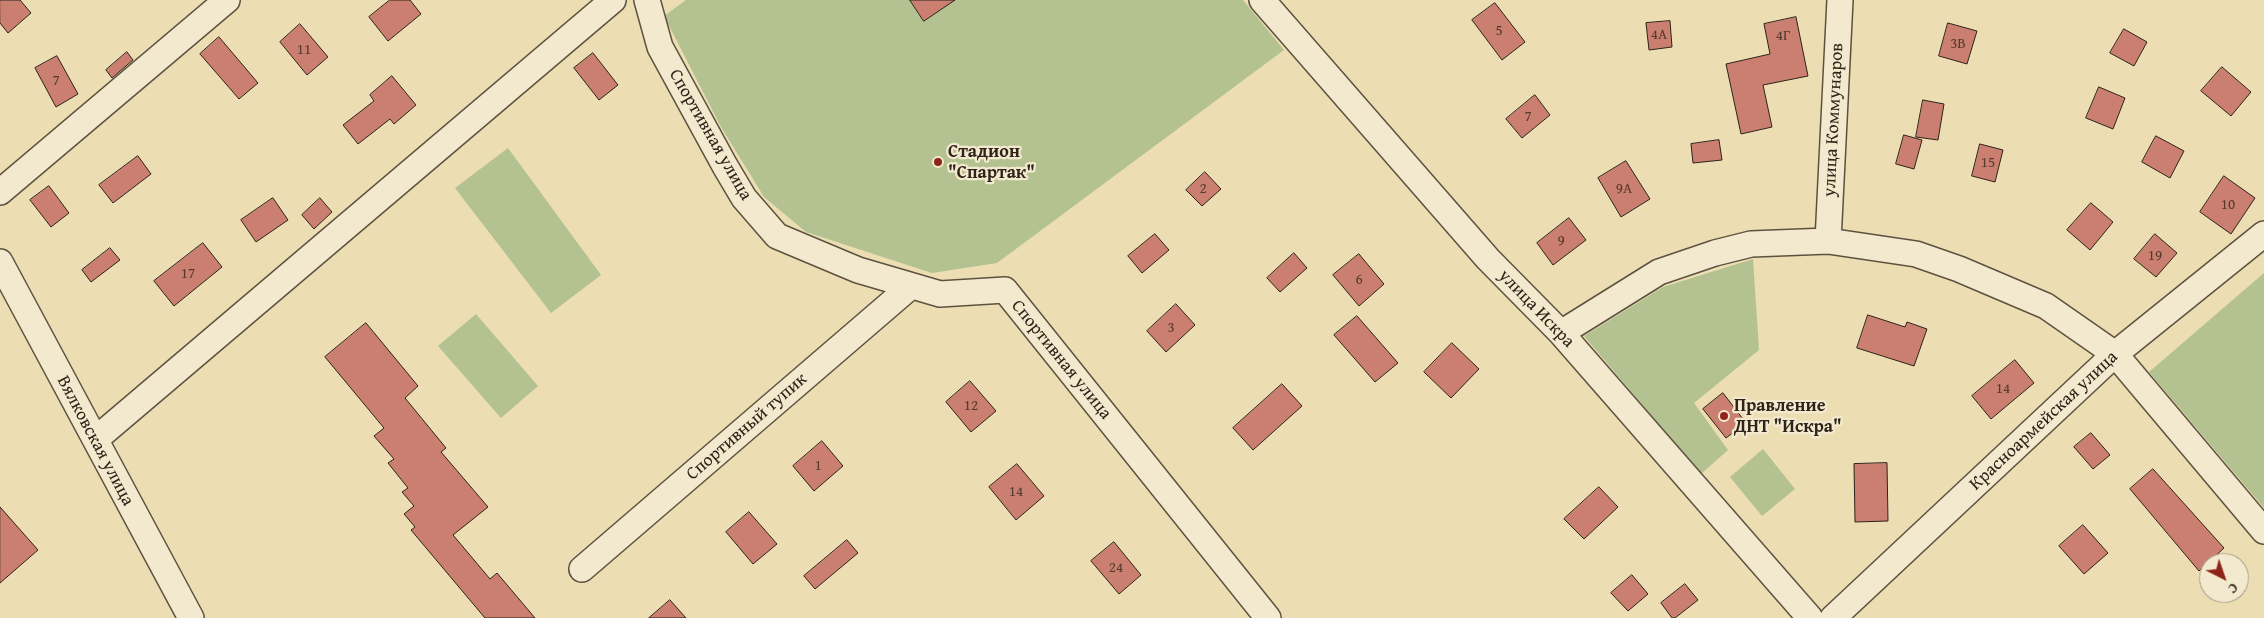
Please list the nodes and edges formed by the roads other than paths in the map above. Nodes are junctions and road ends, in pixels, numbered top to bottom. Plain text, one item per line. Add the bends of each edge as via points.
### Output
1 (227, 0) edge
2 (613, 0) edge
3 (647, 0) edge
4 (1262, 0) edge
5 (1840, 0) edge
6 (0, 192) edge
7 (2264, 234) edge
8 (1828, 241) junction
9 (0, 262) edge
10 (911, 286) junction
11 (8, 302) edge
12 (1561, 333) junction
13 (2115, 354) junction
14 (96, 439) junction
15 (2264, 531) edge
16 (582, 569) dead end
17 (191, 618) edge
18 (1268, 618) edge
19 (1810, 618) edge
20 (1833, 618) edge

1 - 6 street
2 - 14 street
3 - 10 street, Спортивная улица via 660,47 725,166 744,198 777,236 851,267
4 - 12 street, улица Искра via 1488,259
5 - 8 street, улица Коммунаров
7 - 13 street, Красноармейская улица
8 - 12 street via 1751,244 1659,272
8 - 13 street via 1916,254 1959,269 2046,306
9 - 11 street, Вялковская улица
10 - 16 street, Спортивный тупик
10 - 18 street, Спортивная улица via 940,294 1006,290
11 - 14 street, Вялковская улица
12 - 19 street, улица Искра
13 - 15 street
13 - 20 street, Красноармейская улица
14 - 17 street, Вялковская улица

